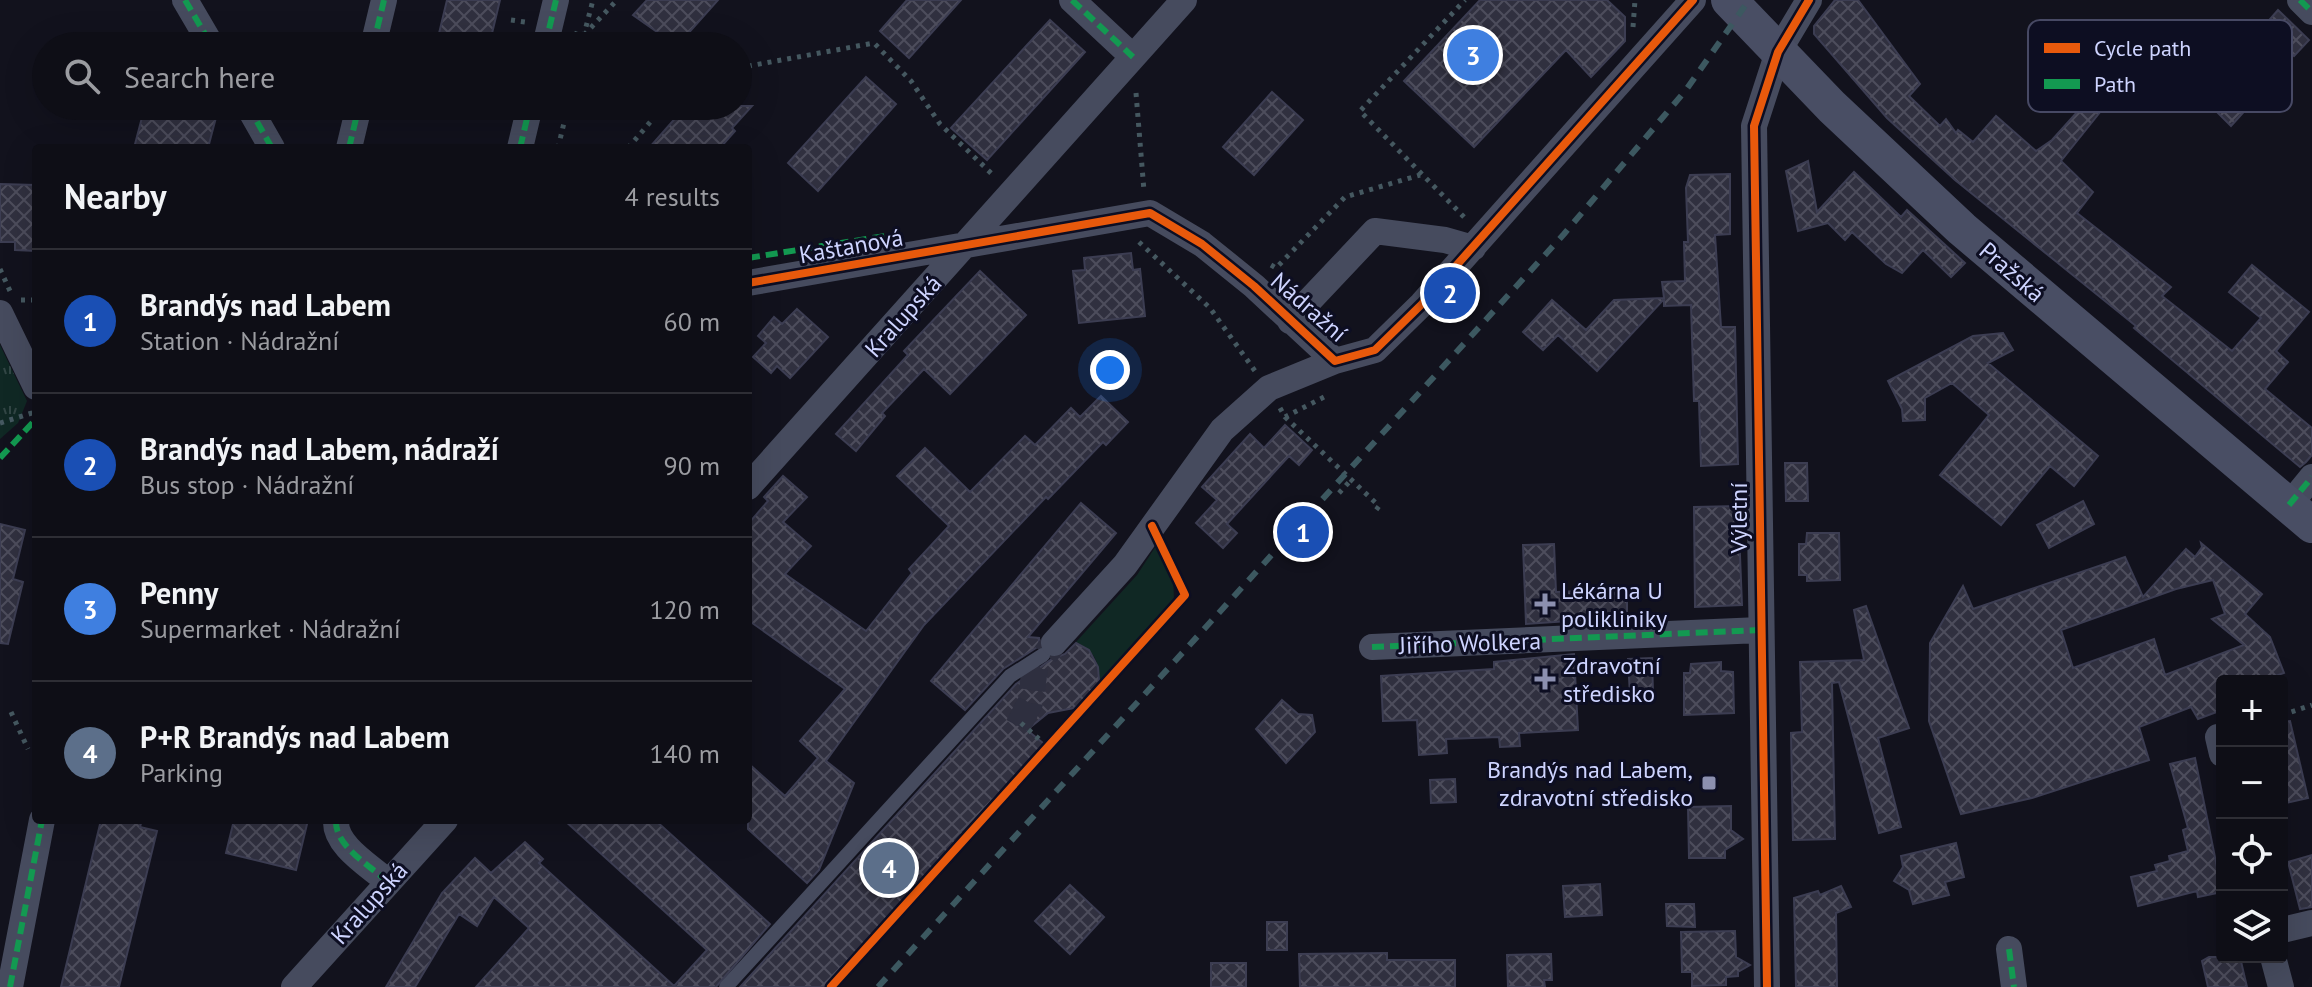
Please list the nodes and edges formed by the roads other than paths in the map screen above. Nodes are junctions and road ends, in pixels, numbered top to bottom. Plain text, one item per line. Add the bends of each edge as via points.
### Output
1 (185, 0) edge
2 (384, 0) edge
3 (556, 0) edge
4 (1072, 0) edge
5 (1184, 0) edge
6 (1693, 0) edge
7 (1729, 0) edge
8 (1809, 0) edge
9 (2300, 0) edge
10 (2312, 12) edge
11 (204, 32) edge
12 (376, 32) edge
13 (548, 32) edge
14 (1778, 52) junction
15 (1133, 57) junction
16 (256, 120) edge
17 (356, 120) edge
18 (527, 120) edge
19 (270, 144) edge
20 (350, 144) edge
21 (521, 144) edge
22 (960, 247) junction
23 (1473, 248) junction
24 (752, 282) edge
25 (7, 307) edge
26 (1298, 312) junction
27 (1335, 361) junction
28 (32, 376) edge
29 (2312, 477) edge
30 (752, 483) edge
31 (2300, 515) edge
32 (1760, 630) junction
33 (1372, 647) dead end
34 (1048, 649) joint
35 (41, 824) edge
36 (335, 824) edge
37 (441, 824) edge
38 (388, 882) junction
39 (2312, 923) edge
40 (2288, 929) edge
41 (2009, 949) dead end
42 (2275, 963) edge
43 (10, 987) edge
44 (294, 987) edge
45 (726, 987) edge
46 (1767, 987) edge
47 (2014, 987) edge
48 (2281, 987) edge

1 - 11 street
2 - 12 street
3 - 13 street
4 - 15 street
5 - 15 street, Kralupská
6 - 23 street, Nádražní
7 - 14 main road, Pražská
8 - 14 street, Výletní
9 - 10 street
14 - 31 main road, Pražská via 1962,229
14 - 32 street, Výletní via 1754,126
15 - 22 street, Kralupská
16 - 19 street
17 - 20 street
18 - 21 street
22 - 24 street, Kaštanová
22 - 26 street, Nádražní via 1150,213
22 - 30 street, Kralupská via 943,273
23 - 26 street via 1375,231
23 - 27 street, Nádražní via 1375,350
25 - 28 street
26 - 27 street, Nádražní
27 - 34 street, Nádražní via 1269,388 1222,430 1125,565
29 - 31 street
32 - 33 street, Jiřího Wolkera
32 - 46 street, Výletní
34 - 45 lane via 1010,676
35 - 43 street
36 - 38 street via 347,847
37 - 38 street, Kralupská
38 - 44 street, Kralupská
39 - 40 street
41 - 47 street
42 - 48 street

